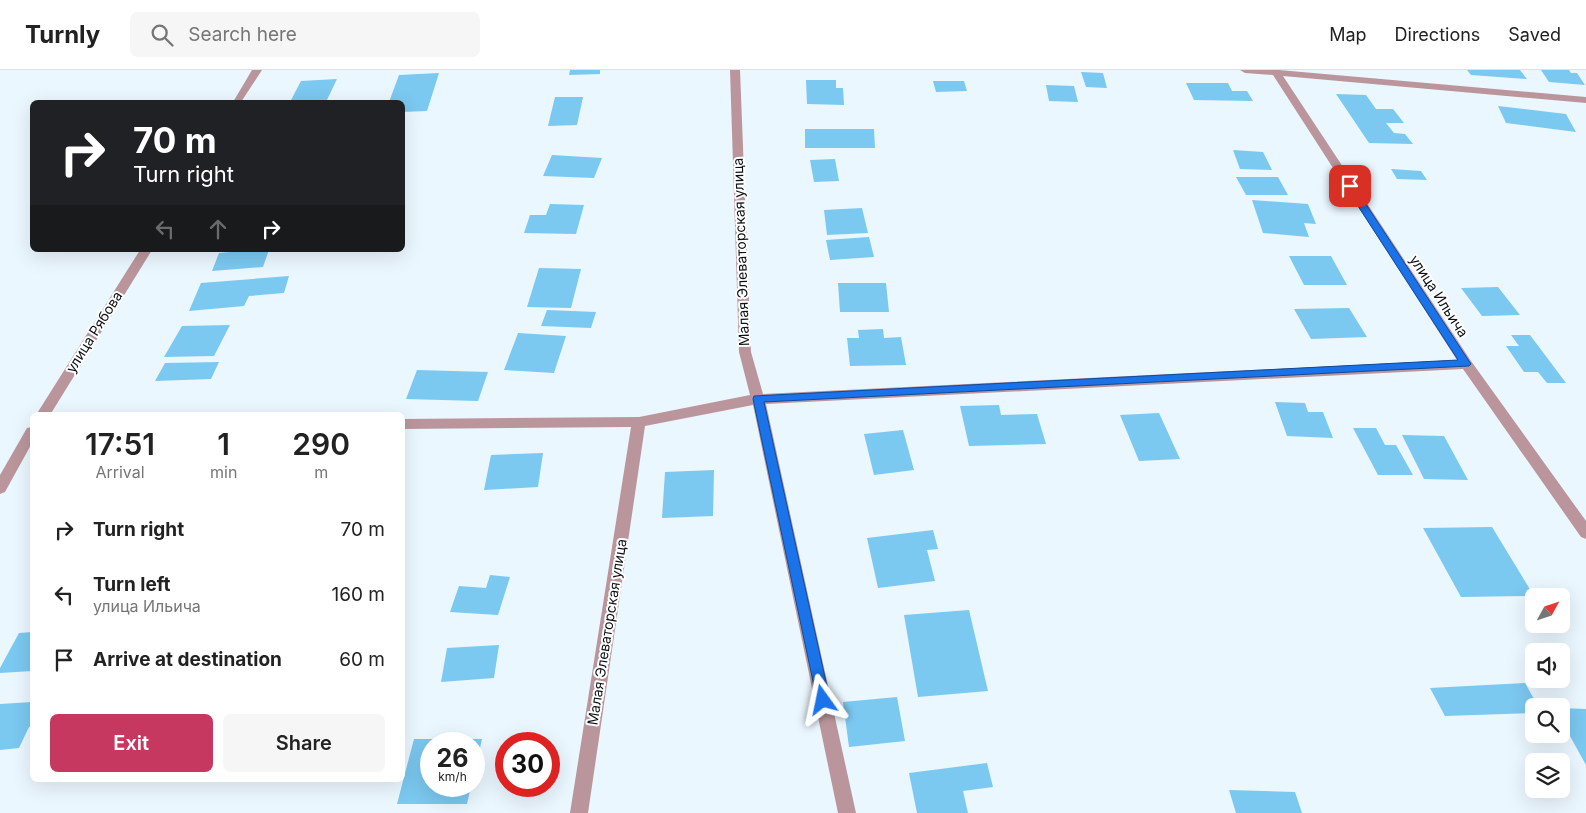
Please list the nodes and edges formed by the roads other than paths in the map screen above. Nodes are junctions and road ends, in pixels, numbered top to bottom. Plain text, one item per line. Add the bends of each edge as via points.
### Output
1 (257, 70) edge
2 (735, 70) edge
3 (1245, 70) edge
4 (1275, 72) edge
5 (238, 100) edge
6 (1586, 100) edge
7 (145, 252) edge
8 (1466, 364) junction
9 (758, 399) junction
10 (45, 412) edge
11 (639, 422) junction
12 (405, 424) edge
13 (30, 436) edge
14 (0, 488) edge
15 (1586, 533) edge
16 (579, 813) edge
17 (847, 813) edge

1 - 5 street
2 - 9 street, Малая Элеваторская улица via 745,352
3 - 4 street
4 - 6 street
4 - 8 street, улица Ильича
7 - 10 street, улица Рябова
8 - 9 street
8 - 15 street, улица Ильича
9 - 11 street
9 - 17 street, Малая Элеваторская улица
11 - 12 street
11 - 16 street, Малая Элеваторская улица
13 - 14 street

